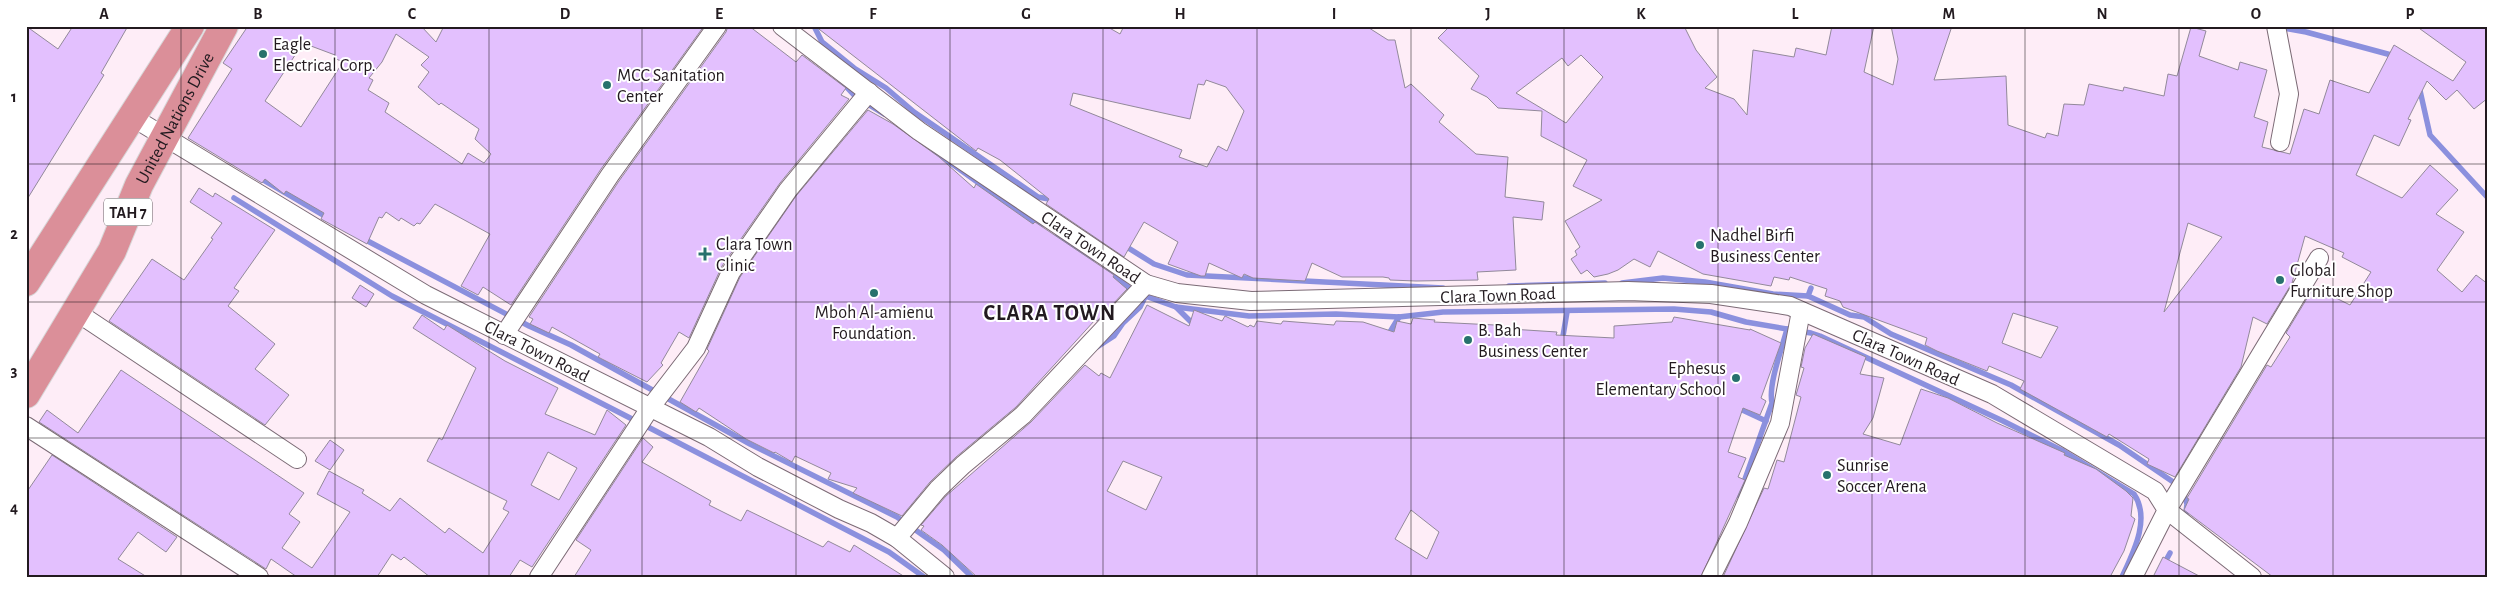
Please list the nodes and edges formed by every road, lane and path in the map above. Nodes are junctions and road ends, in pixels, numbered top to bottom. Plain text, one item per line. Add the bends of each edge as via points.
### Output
1 (190, 26) edge
2 (224, 26) edge
3 (716, 26) edge
4 (782, 26) edge
5 (2276, 32) edge
6 (869, 92) junction
7 (132, 117) junction
8 (166, 136) junction
9 (2280, 142) dead end
10 (2319, 258) dead end
11 (26, 282) edge
12 (1146, 284) junction
13 (75, 311) junction
14 (1801, 311) junction
15 (506, 332) junction
16 (26, 394) edge
17 (650, 408) junction
18 (26, 426) edge
19 (296, 458) dead end
20 (2167, 510) junction
21 (897, 538) junction
22 (259, 577) edge
23 (539, 577) edge
24 (945, 577) edge
25 (1711, 577) edge
26 (2134, 577) edge
27 (2252, 577) edge

1 - 7 highway, United Nations Drive / TAH 7
2 - 8 highway, United Nations Drive / TAH 7
3 - 15 street via 610,175
4 - 6 street, Clara Town Road
5 - 9 street via 2289,94
6 - 12 street, Clara Town Road via 919,131
6 - 17 street via 788,190 731,272 696,348
7 - 8 street, Clara Town Road
7 - 11 highway, United Nations Drive / TAH 7
8 - 13 highway, United Nations Drive / TAH 7 via 140,185 112,251
8 - 15 street, Clara Town Road via 279,208 410,285
10 - 20 street
12 - 14 street, Clara Town Road via 1177,293 1251,301 1628,291 1711,294 1790,306
12 - 21 street via 1023,415 938,490
13 - 16 highway, United Nations Drive / TAH 7
13 - 19 street
14 - 20 street, Clara Town Road via 1992,394 2149,487
14 - 25 street via 1780,423 1738,523
15 - 17 street, Clara Town Road
17 - 21 street, Clara Town Road
17 - 23 street
18 - 22 street
20 - 26 street
20 - 27 street, Clara Town Road
21 - 24 street, Clara Town Road

